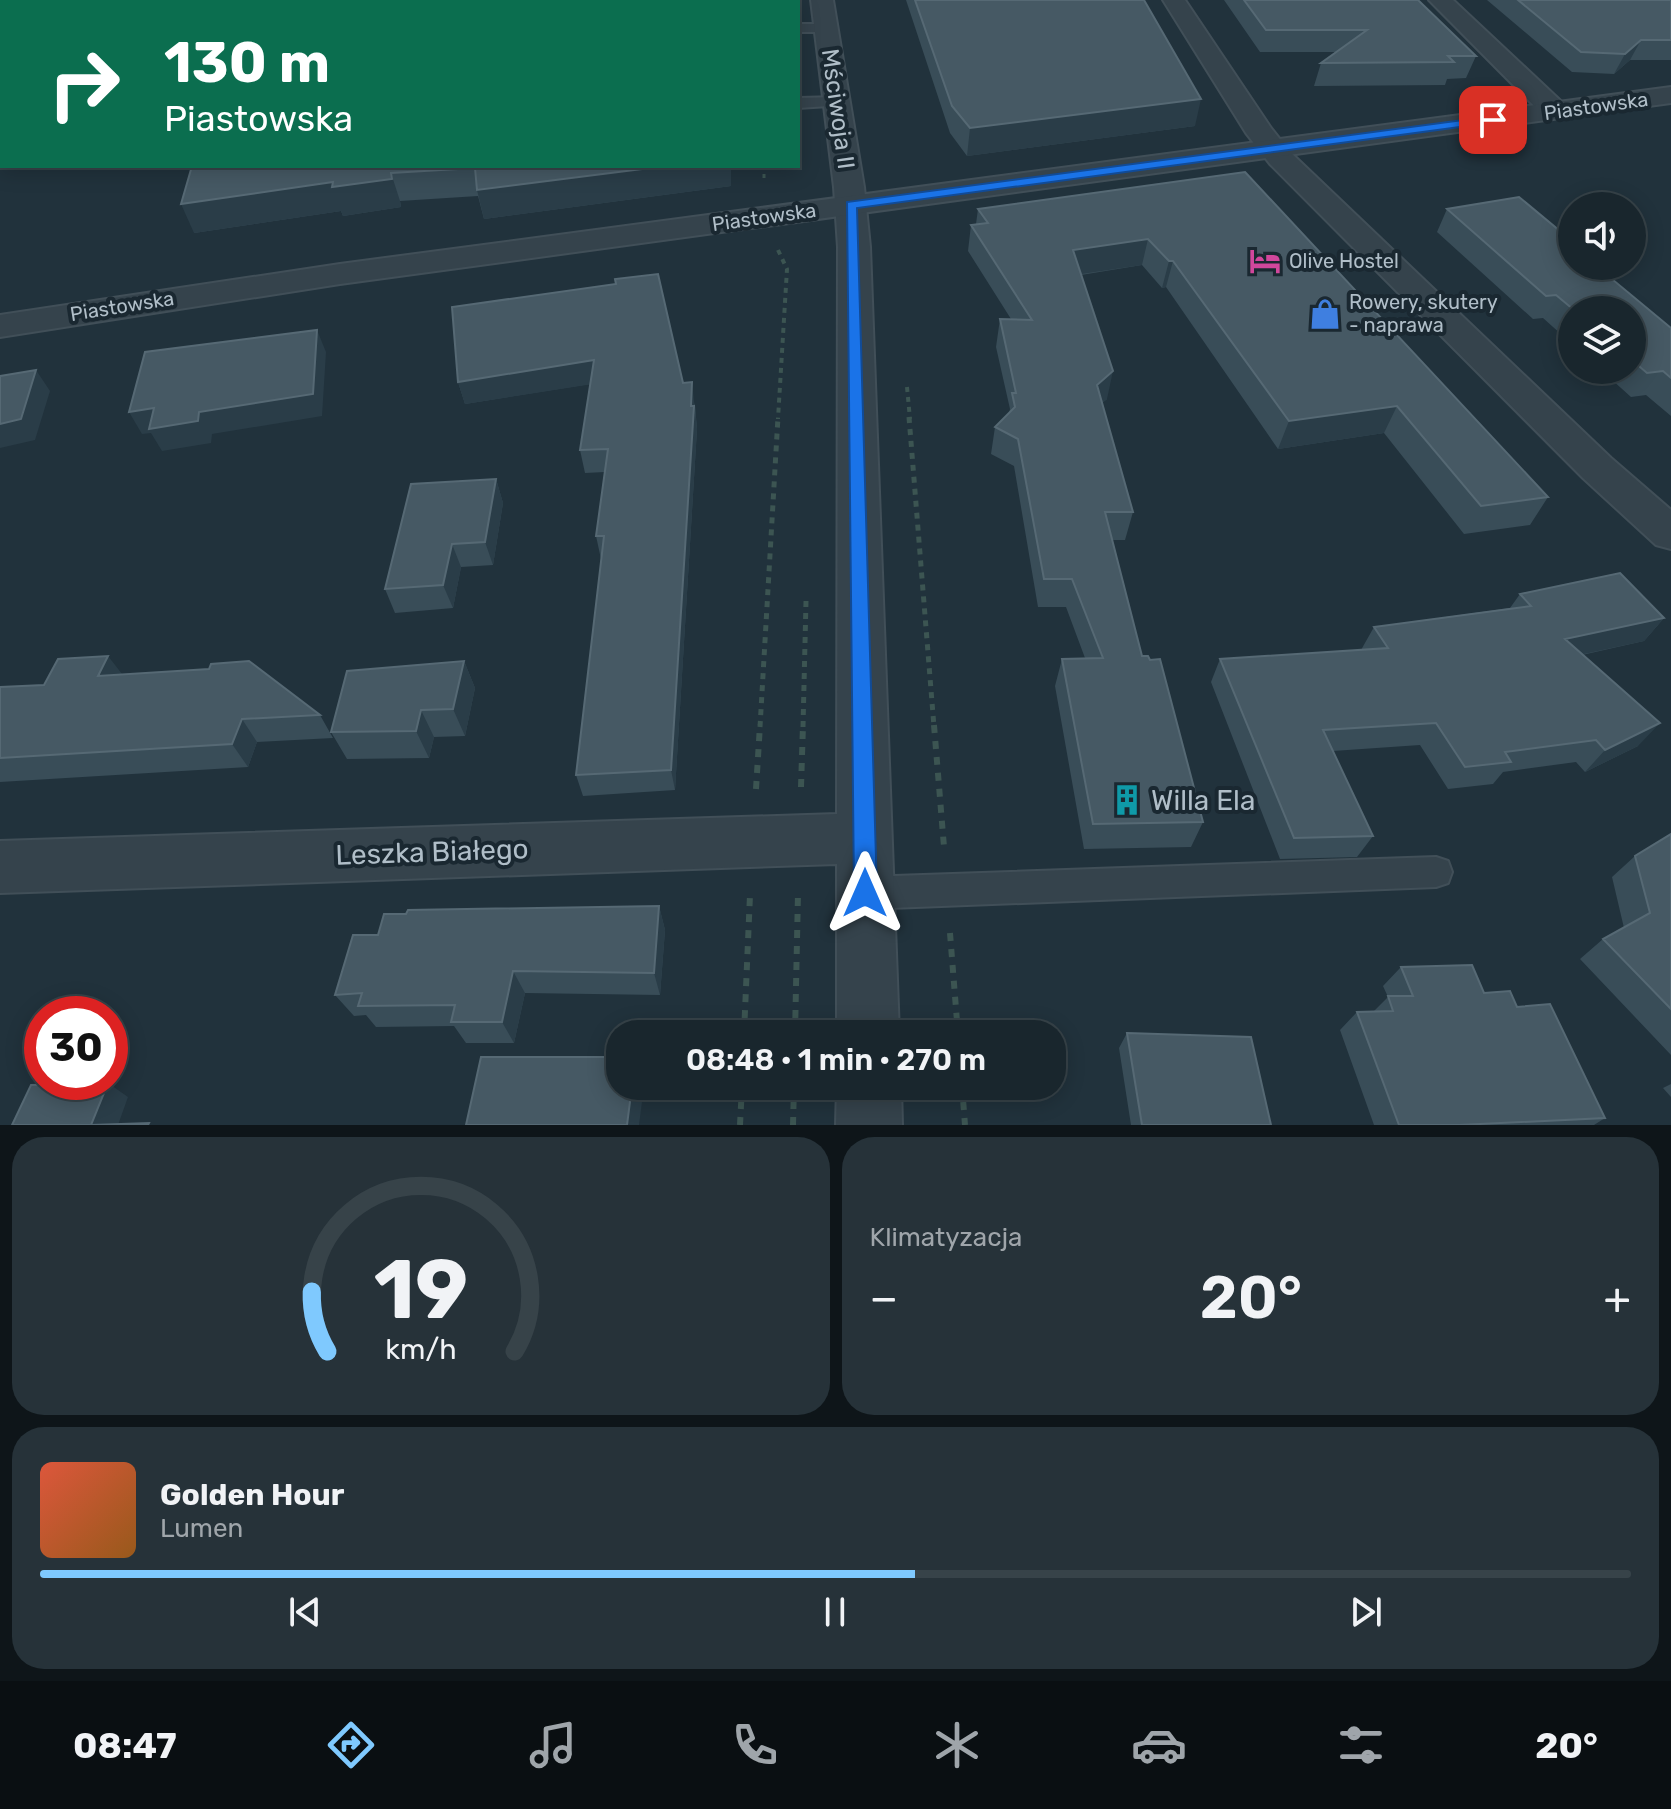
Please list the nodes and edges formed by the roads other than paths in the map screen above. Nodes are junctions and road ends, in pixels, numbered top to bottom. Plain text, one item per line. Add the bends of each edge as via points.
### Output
1 (822, 0) edge
2 (1174, 0) edge
3 (1440, 0) edge
4 (800, 28) edge
5 (826, 28) junction
6 (1671, 95) edge
7 (838, 102) junction
8 (800, 103) edge
9 (1556, 112) junction
10 (1272, 149) junction
11 (851, 205) junction
12 (0, 326) edge
13 (1671, 534) edge
14 (865, 838) junction
15 (0, 867) edge
16 (1436, 872) dead end
17 (865, 893) junction
18 (868, 1020) edge
19 (869, 1100) edge
20 (869, 1125) edge

1 - 5 street, Mściwoja II
2 - 10 street
3 - 9 street
4 - 5 lane
5 - 7 street, Mściwoja II
6 - 9 street, Piastowska
7 - 8 lane
7 - 11 street, Mściwoja II
9 - 10 street, Piastowska
10 - 11 street, Piastowska
10 - 13 street
11 - 12 street, Piastowska via 194,294
11 - 14 street, Mściwoja II
14 - 15 street, Leszka Białego
14 - 17 street, Mściwoja II
16 - 17 lane
17 - 18 street, Mściwoja II
19 - 20 street

